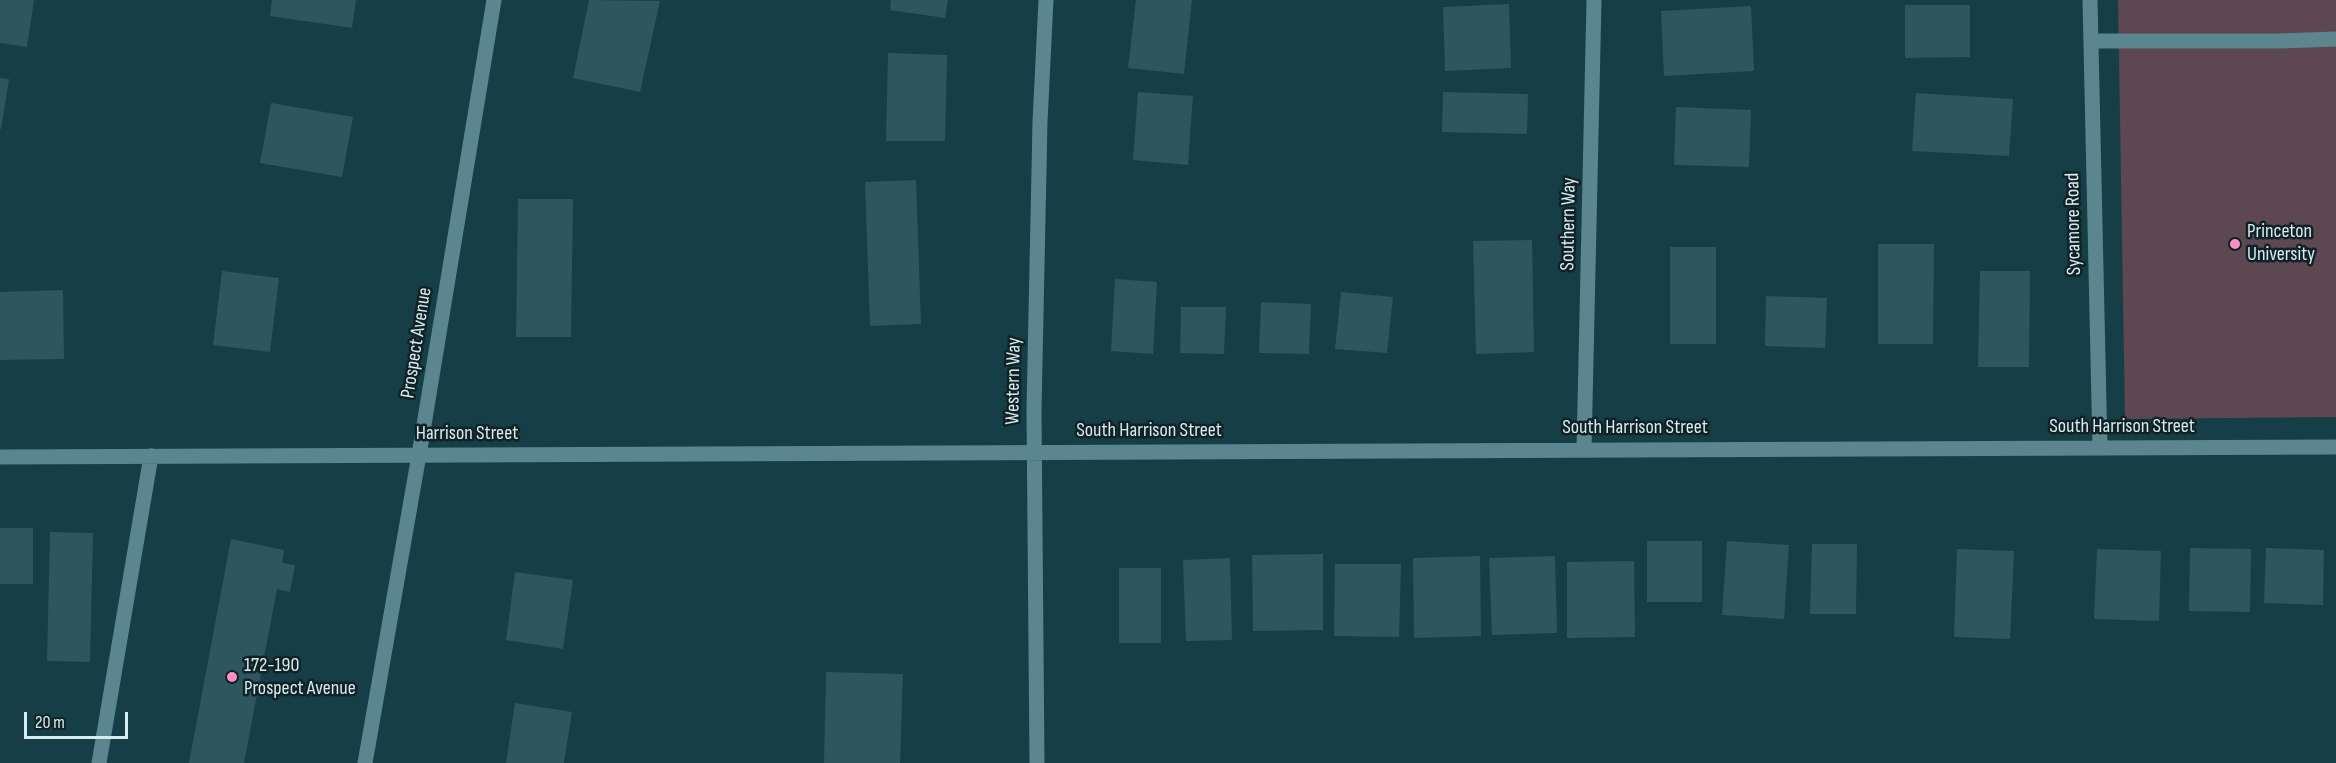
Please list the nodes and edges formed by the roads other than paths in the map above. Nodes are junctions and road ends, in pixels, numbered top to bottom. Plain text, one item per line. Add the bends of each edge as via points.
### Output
1 (494, 0) edge
2 (1046, 0) edge
3 (1594, 0) edge
4 (2090, 0) edge
5 (2336, 39) edge
6 (2091, 41) junction
7 (2336, 447) edge
8 (2100, 448) junction
9 (1584, 449) junction
10 (935, 452) joint
11 (1035, 452) junction
12 (420, 455) junction
13 (151, 456) junction
14 (0, 457) edge
15 (99, 763) edge
16 (364, 763) edge
17 (1036, 763) edge

1 - 12 street, Prospect Avenue
2 - 11 street, Western Way
3 - 9 street, Southern Way
4 - 6 street, Sycamore Road
5 - 6 street
6 - 8 street, Sycamore Road
7 - 8 street, South Harrison Street
8 - 9 street, South Harrison Street
9 - 11 street, South Harrison Street
10 - 11 street, South Harrison Street
10 - 12 street, Harrison Street
11 - 17 street, Western Way
12 - 13 street, Harrison Street
12 - 16 street, Prospect Avenue
13 - 14 street, Harrison Street
13 - 15 street

